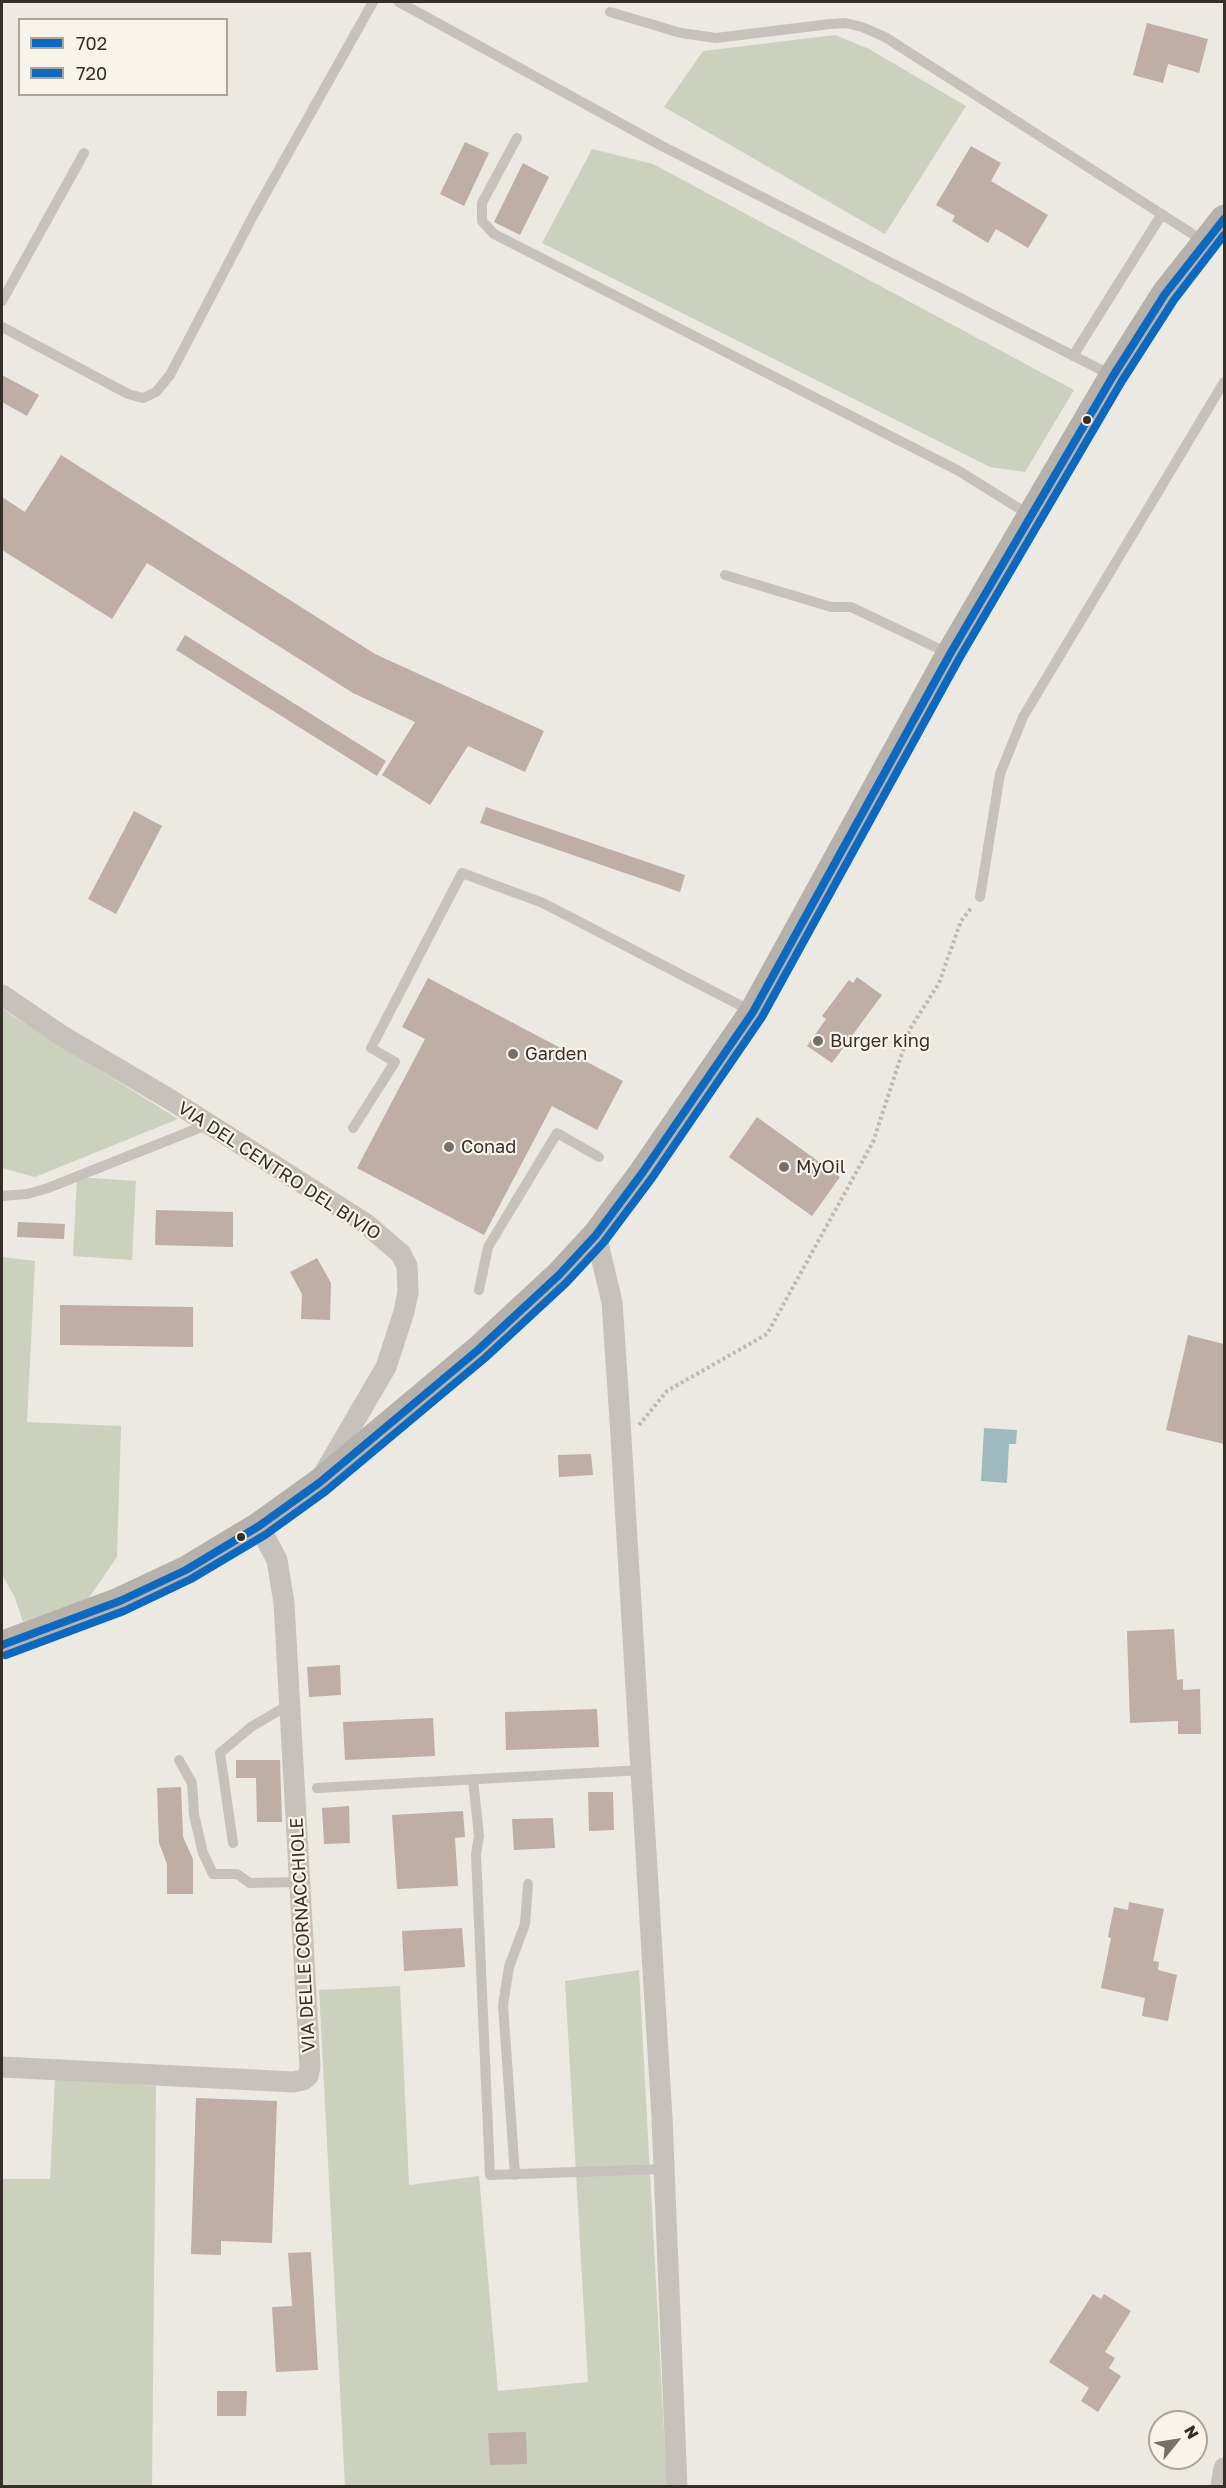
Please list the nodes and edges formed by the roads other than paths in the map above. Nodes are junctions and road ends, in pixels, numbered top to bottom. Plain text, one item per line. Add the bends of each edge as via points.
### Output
1 (373, 2) edge
2 (399, 2) edge
3 (610, 12) dead end
4 (518, 138) dead end
5 (84, 153) dead end
6 (1162, 214) junction
7 (1224, 219) edge
8 (1206, 242) junction
9 (2, 301) edge
10 (2, 327) edge
11 (1073, 356) junction
12 (1113, 376) junction
13 (1224, 382) edge
14 (1031, 516) junction
15 (725, 575) dead end
16 (950, 654) junction
17 (980, 897) road end
18 (2, 995) edge
19 (753, 1012) junction
20 (209, 1124) junction
21 (353, 1128) dead end
22 (600, 1157) dead end
23 (2, 1196) edge
24 (596, 1235) junction
25 (479, 1290) dead end
26 (319, 1483) junction
27 (259, 1526) junction
28 (2, 1645) edge
29 (290, 1703) junction
30 (178, 1760) dead end
31 (642, 1770) junction
32 (473, 1779) junction
33 (317, 1788) dead end
34 (233, 1843) dead end
35 (300, 1882) junction
36 (528, 1884) dead end
37 (2, 2067) edge
38 (664, 2169) junction
39 (515, 2175) junction
40 (1224, 2468) edge
41 (677, 2487) edge
42 (1221, 2487) edge

1 - 10 lane via 254,214 170,375 156,392 143,398 128,394
2 - 11 lane via 662,146
3 - 6 lane via 681,33 716,38 830,24 862,27 885,37
4 - 14 lane via 482,203 482,221 494,234 959,471
5 - 9 lane
6 - 8 lane
6 - 11 lane
7 - 8 main road
8 - 12 main road via 1165,294
11 - 12 lane
12 - 14 main road
13 - 17 lane via 1023,717 1000,774
14 - 16 main road
15 - 16 lane via 831,607 852,607
16 - 19 main road
18 - 20 street, VIA DEL CENTRO DEL BIVIO
19 - 21 lane via 543,903 462,873 372,1048 395,1062
19 - 24 main road
20 - 23 lane via 48,1188
20 - 26 street, VIA DEL CENTRO DEL BIVIO via 365,1223 397,1250 407,1266 404,1312 386,1367
22 - 25 lane via 557,1133 488,1247
24 - 26 main road via 516,1316
24 - 31 street via 612,1302
26 - 27 main road
27 - 28 main road via 186,1570 120,1601
27 - 29 street, VIA DELLE CORNACCHIOLE via 274,1552 281,1580
29 - 34 lane via 251,1727 220,1753
29 - 35 street, VIA DELLE CORNACCHIOLE
30 - 35 lane via 192,1783 194,1815 203,1853 213,1874 237,1874 250,1883
31 - 32 lane
31 - 38 street
32 - 33 lane
32 - 39 lane via 490,2175
35 - 37 street, VIA DELLE CORNACCHIOLE via 310,2067 306,2079 293,2082
36 - 39 lane via 525,1924 509,1967 503,2005
38 - 39 lane
38 - 41 street
40 - 42 street

